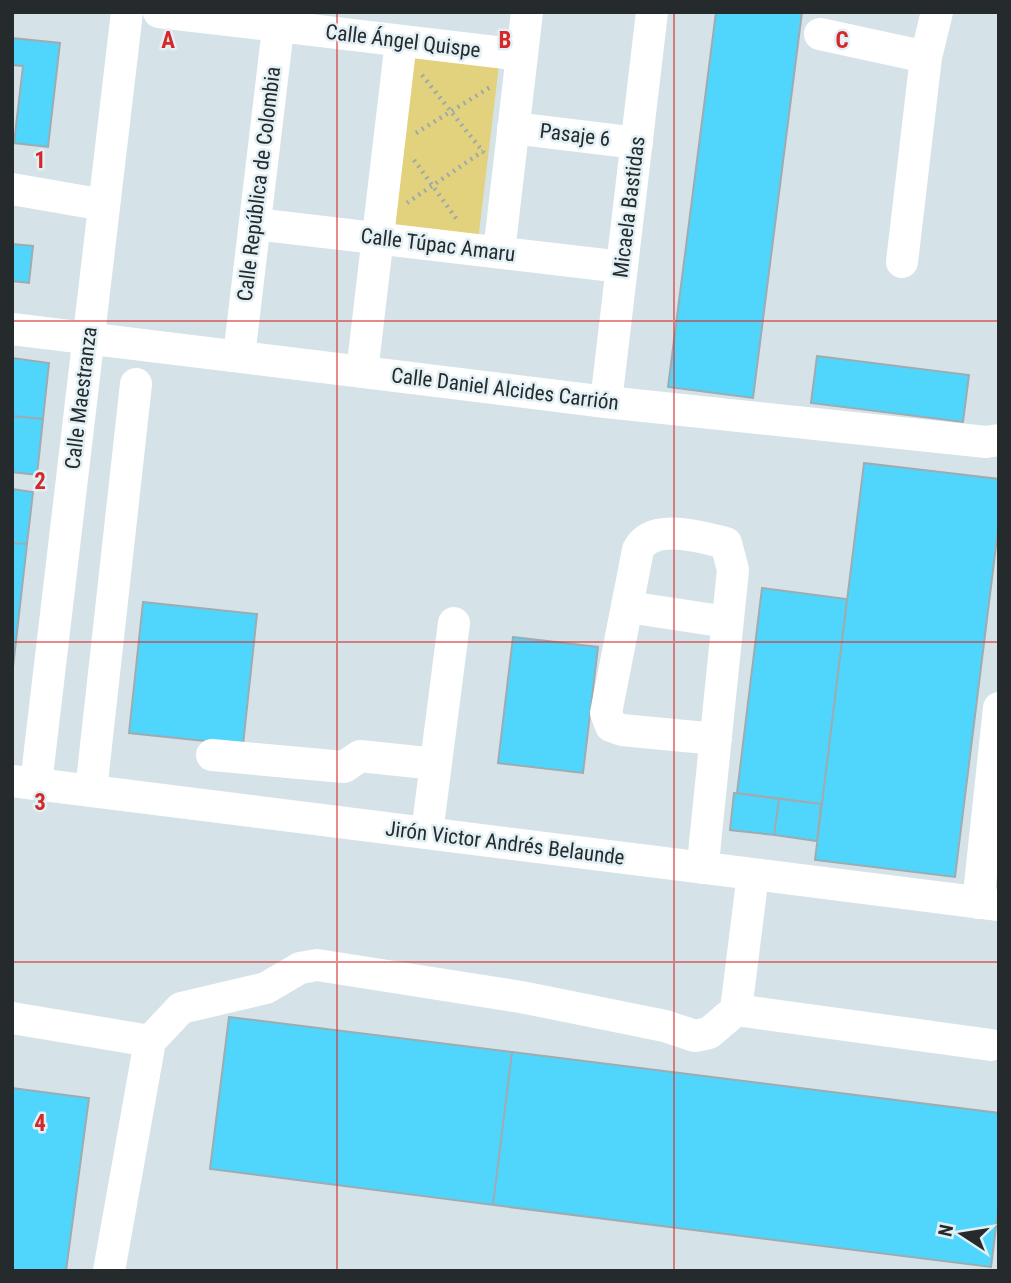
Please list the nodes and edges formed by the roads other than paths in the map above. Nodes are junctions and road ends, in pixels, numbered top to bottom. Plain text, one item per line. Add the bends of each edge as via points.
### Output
1 (127, 12) edge
2 (159, 12) edge
3 (527, 12) edge
4 (652, 12) edge
5 (937, 12) edge
6 (279, 19) edge
7 (820, 34) dead end
8 (401, 43) junction
9 (926, 57) junction
10 (521, 62) junction
11 (513, 132) junction
12 (637, 143) junction
13 (12, 189) edge
14 (104, 205) junction
15 (255, 224) junction
16 (379, 230) junction
17 (489, 251) junction
18 (902, 262) dead end
19 (622, 267) junction
20 (12, 329) edge
21 (89, 338) junction
22 (239, 356) junction
23 (362, 372) junction
24 (136, 384) dead end
25 (606, 402) junction
26 (999, 440) edge
27 (628, 607) junction
28 (727, 622) junction
29 (454, 623) dead end
30 (999, 708) edge
31 (716, 739) junction
32 (212, 755) dead end
33 (253, 759) junction
34 (436, 764) junction
35 (24, 782) edge
36 (91, 791) junction
37 (245, 810) junction
38 (427, 833) junction
39 (703, 868) junction
40 (753, 874) junction
41 (988, 904) edge
42 (736, 1010) junction
43 (12, 1018) edge
44 (150, 1041) junction
45 (991, 1045) dead end
46 (109, 1271) edge

1 - 14 street, Calle Maestranza
2 - 6 street, Calle Ángel Quispe
3 - 10 street
4 - 12 street, Micaela Bastidas
5 - 9 street
6 - 8 street, Calle Ángel Quispe
6 - 15 street, Calle República de Colombia
7 - 9 street
8 - 10 street, Calle Ángel Quispe
8 - 16 street via 395,146
9 - 18 street
10 - 11 street
11 - 12 street, Pasaje 6
11 - 17 street via 508,175
12 - 19 street, Micaela Bastidas
13 - 14 street
14 - 21 street, Calle Maestranza
15 - 16 street, Calle Túpac Amaru
15 - 22 street, Calle República de Colombia
16 - 17 street, Calle Túpac Amaru
16 - 23 street
17 - 19 street, Calle Túpac Amaru
19 - 25 street, Micaela Bastidas
20 - 21 street, Calle Daniel Alcides Carrión
21 - 22 street, Calle Daniel Alcides Carrión
21 - 35 street, Calle Maestranza
22 - 23 street, Calle Daniel Alcides Carrión
23 - 25 street, Calle Daniel Alcides Carrión
24 - 36 street
25 - 26 street, Calle Daniel Alcides Carrión
27 - 28 street
27 - 28 street via 643,539 656,533 704,538 726,543 733,569
27 - 31 street via 607,713 611,726
28 - 31 street
29 - 34 street
30 - 41 street
31 - 39 street
32 - 33 street
33 - 34 street via 344,767 360,756
33 - 37 street
34 - 38 street
35 - 36 street, Jirón Victor Andrés Belaunde
36 - 37 street, Jirón Victor Andrés Belaunde
37 - 38 street, Jirón Victor Andrés Belaunde
38 - 39 street, Jirón Victor Andrés Belaunde
39 - 40 street, Jirón Victor Andrés Belaunde
40 - 41 street, Jirón Victor Andrés Belaunde
40 - 42 street
42 - 44 street via 709,1033 695,1036 521,996 317,965 300,968 266,988 181,1008
42 - 45 street
43 - 44 street
44 - 46 street

